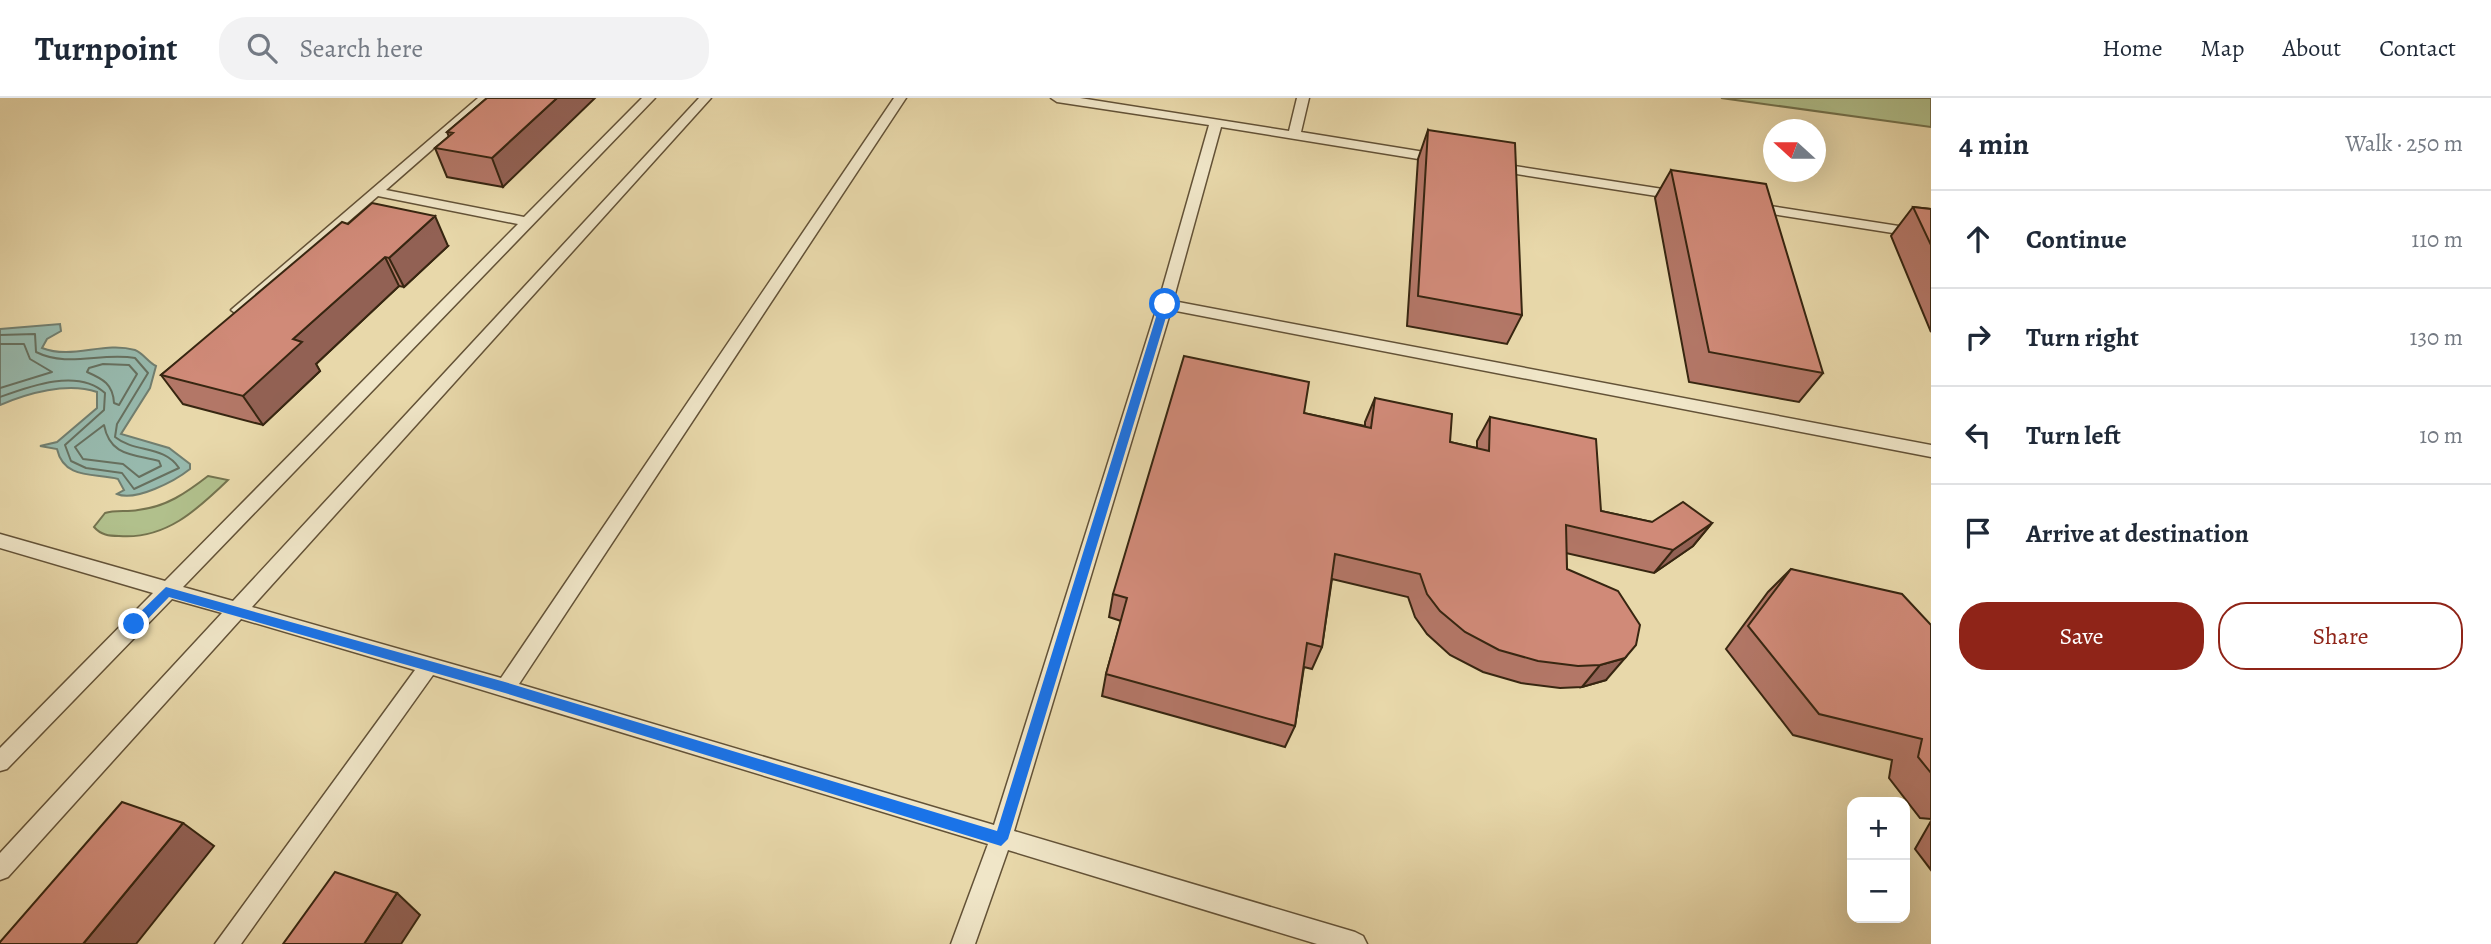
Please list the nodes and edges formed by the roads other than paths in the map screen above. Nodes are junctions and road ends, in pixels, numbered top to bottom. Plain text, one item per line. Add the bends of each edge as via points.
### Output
1 (485, 98) edge
2 (649, 98) edge
3 (705, 98) edge
4 (900, 98) edge
5 (1057, 98) edge
6 (1303, 98) edge
7 (1116, 103) edge
8 (1216, 123) junction
9 (1294, 135) junction
10 (1457, 161) edge
11 (1484, 165) edge
12 (376, 192) junction
13 (1701, 199) edge
14 (1741, 206) edge
15 (528, 222) junction
16 (1931, 235) edge
17 (1165, 304) junction
18 (224, 322) edge
19 (1931, 451) edge
20 (0, 541) edge
21 (166, 592) junction
22 (236, 611) junction
23 (429, 666) junction
24 (505, 688) junction
25 (0, 762) edge
26 (1001, 839) junction
27 (0, 869) edge
28 (227, 944) edge
29 (963, 944) edge
30 (1355, 944) edge

1 - 12 lane
2 - 15 lane
3 - 22 lane
4 - 24 lane
5 - 7 lane
6 - 9 lane
7 - 8 lane
8 - 9 lane
8 - 17 lane
9 - 10 lane
11 - 13 lane
12 - 15 lane
12 - 18 lane
14 - 16 lane
15 - 21 lane
17 - 19 lane
17 - 26 lane
20 - 21 lane
21 - 22 lane
21 - 25 lane
22 - 23 lane
22 - 27 lane
23 - 24 lane
23 - 28 lane
24 - 26 lane
26 - 29 lane
26 - 30 lane

